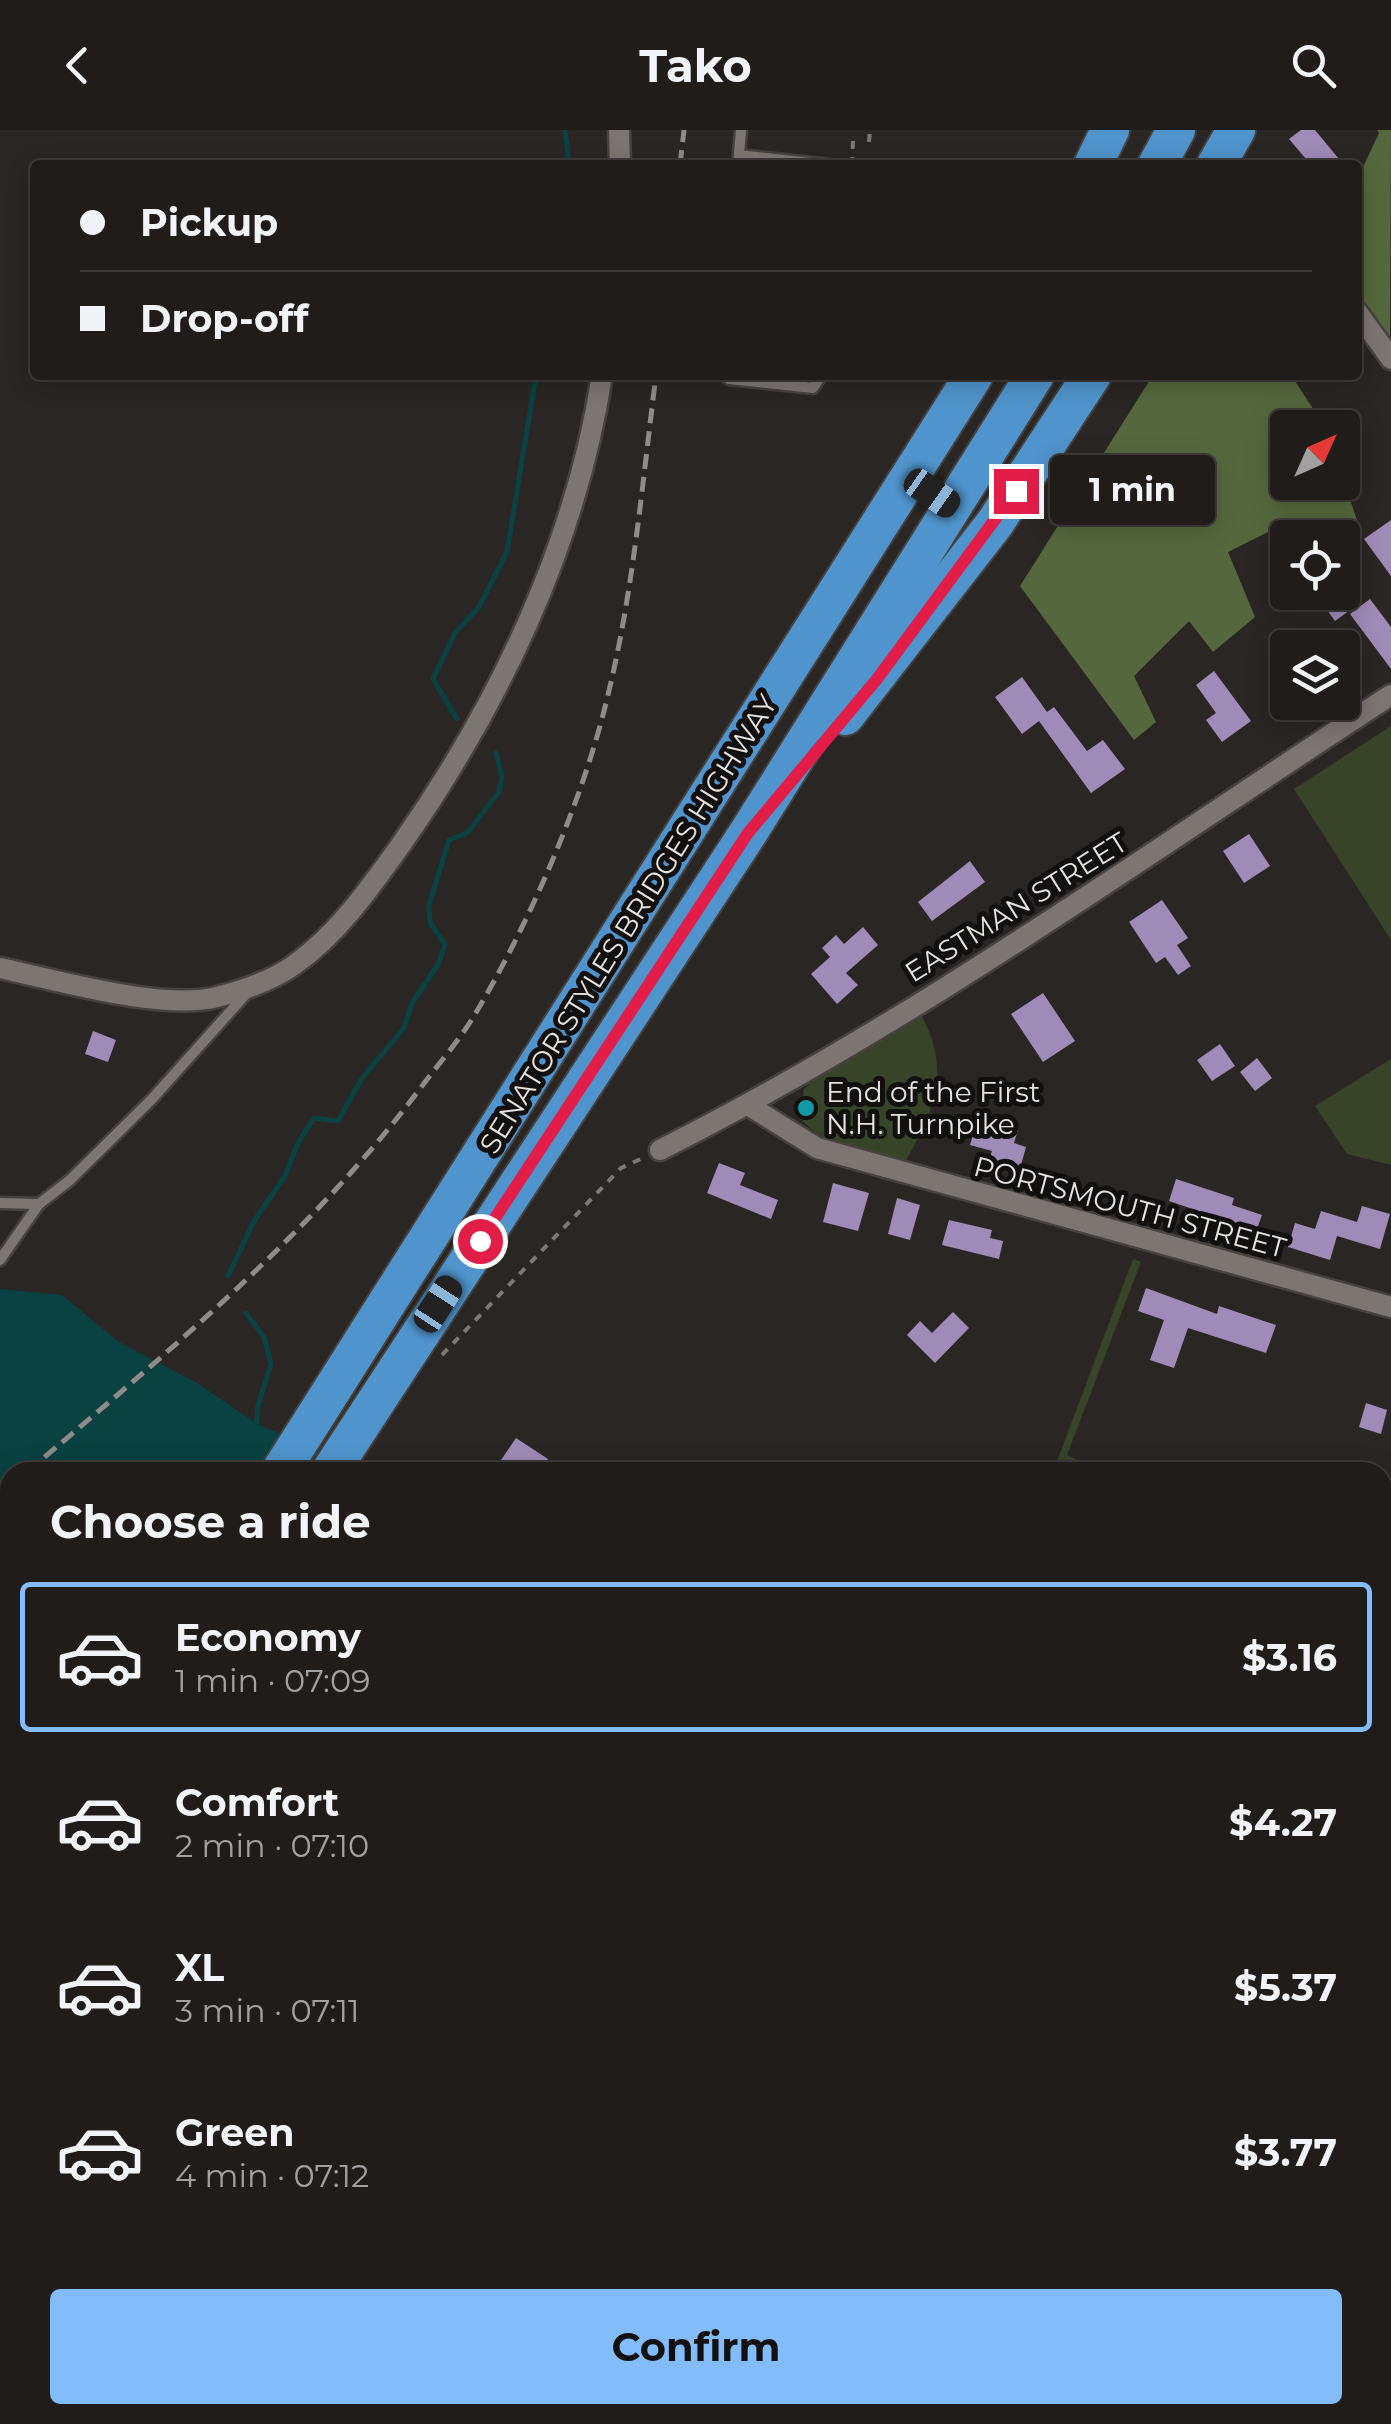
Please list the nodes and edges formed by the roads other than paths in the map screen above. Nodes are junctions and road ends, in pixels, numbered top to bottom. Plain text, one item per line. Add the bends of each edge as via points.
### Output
1 (619, 130) edge
2 (741, 130) edge
3 (1110, 130) edge
4 (1176, 130) edge
5 (1236, 130) edge
6 (620, 160) edge
7 (738, 160) edge
8 (1095, 160) edge
9 (1159, 160) edge
10 (1219, 160) edge
11 (1362, 319) edge
12 (1391, 359) edge
13 (601, 380) edge
14 (738, 380) edge
15 (818, 380) edge
16 (971, 380) edge
17 (1033, 380) edge
18 (1089, 380) edge
19 (910, 478) junction
20 (954, 508) junction
21 (1391, 695) edge
22 (748, 833) junction
23 (0, 968) edge
24 (253, 987) junction
25 (748, 1105) junction
26 (660, 1150) road end
27 (0, 1203) edge
28 (39, 1204) junction
29 (0, 1260) edge
30 (1391, 1307) edge
31 (286, 1462) edge
32 (336, 1462) edge

1 - 6 street
2 - 7 lane
3 - 8 highway
4 - 9 highway
5 - 10 highway
11 - 12 street
13 - 24 street via 566,518 494,695 429,805 353,908 300,961
14 - 15 lane via 812,388
16 - 19 highway, SENATOR STYLES BRIDGES HIGHWAY
17 - 20 highway
18 - 22 highway via 995,523
19 - 20 lane
19 - 31 highway, SENATOR STYLES BRIDGES HIGHWAY
20 - 22 highway
21 - 25 street, EASTMAN STREET via 1129,870
22 - 32 highway
23 - 24 street via 170,999 212,998
24 - 28 lane via 152,1099
25 - 26 street, EASTMAN STREET
25 - 30 street, PORTSMOUTH STREET via 817,1148
27 - 28 lane
28 - 29 lane

